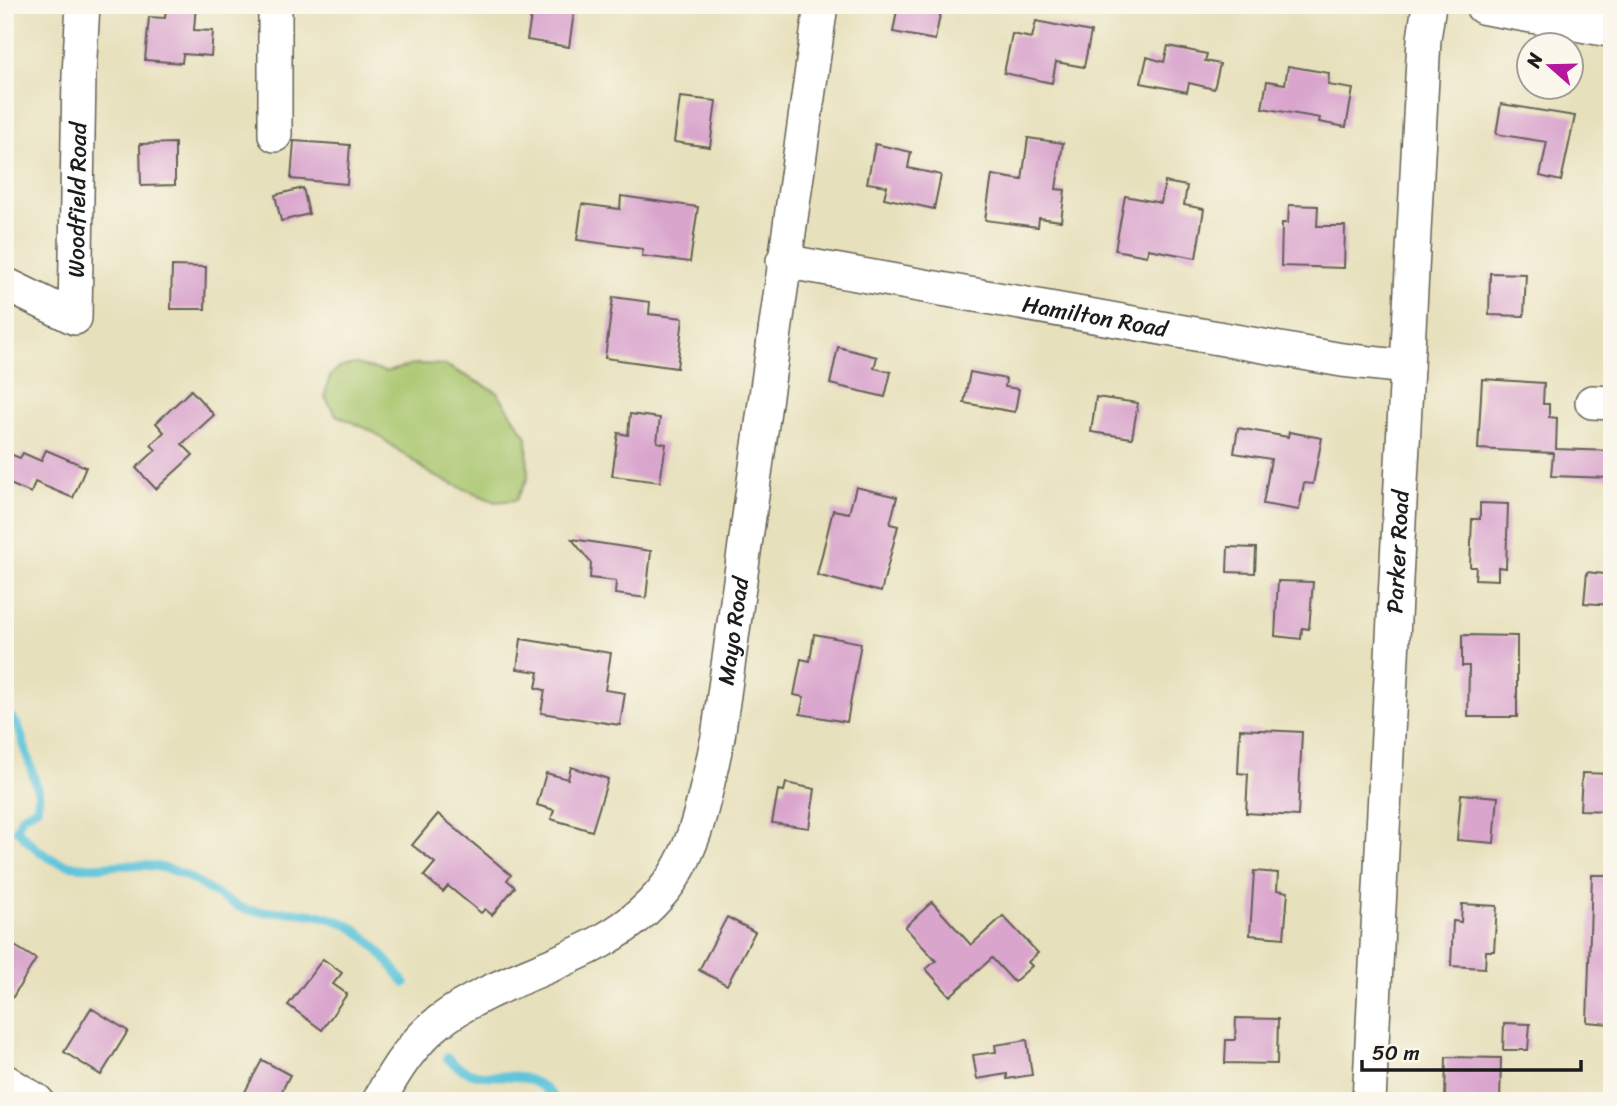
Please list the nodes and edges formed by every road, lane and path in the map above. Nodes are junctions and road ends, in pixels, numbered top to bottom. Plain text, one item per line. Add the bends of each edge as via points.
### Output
1 (83, 5) edge
2 (275, 5) edge
3 (821, 5) edge
4 (1429, 5) edge
5 (1485, 5) edge
6 (1612, 27) edge
7 (275, 135) dead end
8 (783, 261) junction
9 (5, 284) edge
10 (1407, 367) junction
11 (5, 1081) edge
12 (37, 1101) edge
13 (379, 1101) edge
14 (1368, 1101) edge

1 - 9 street, Woodfield Road via 75,317
2 - 7 street
3 - 8 street, Mayo Road
4 - 10 street, Parker Road via 1423,39
5 - 6 main road
8 - 10 street, Hamilton Road via 1342,360
8 - 13 street, Mayo Road via 718,737 681,863 664,891 614,934 439,1022 393,1074
10 - 14 street, Parker Road
11 - 12 street

